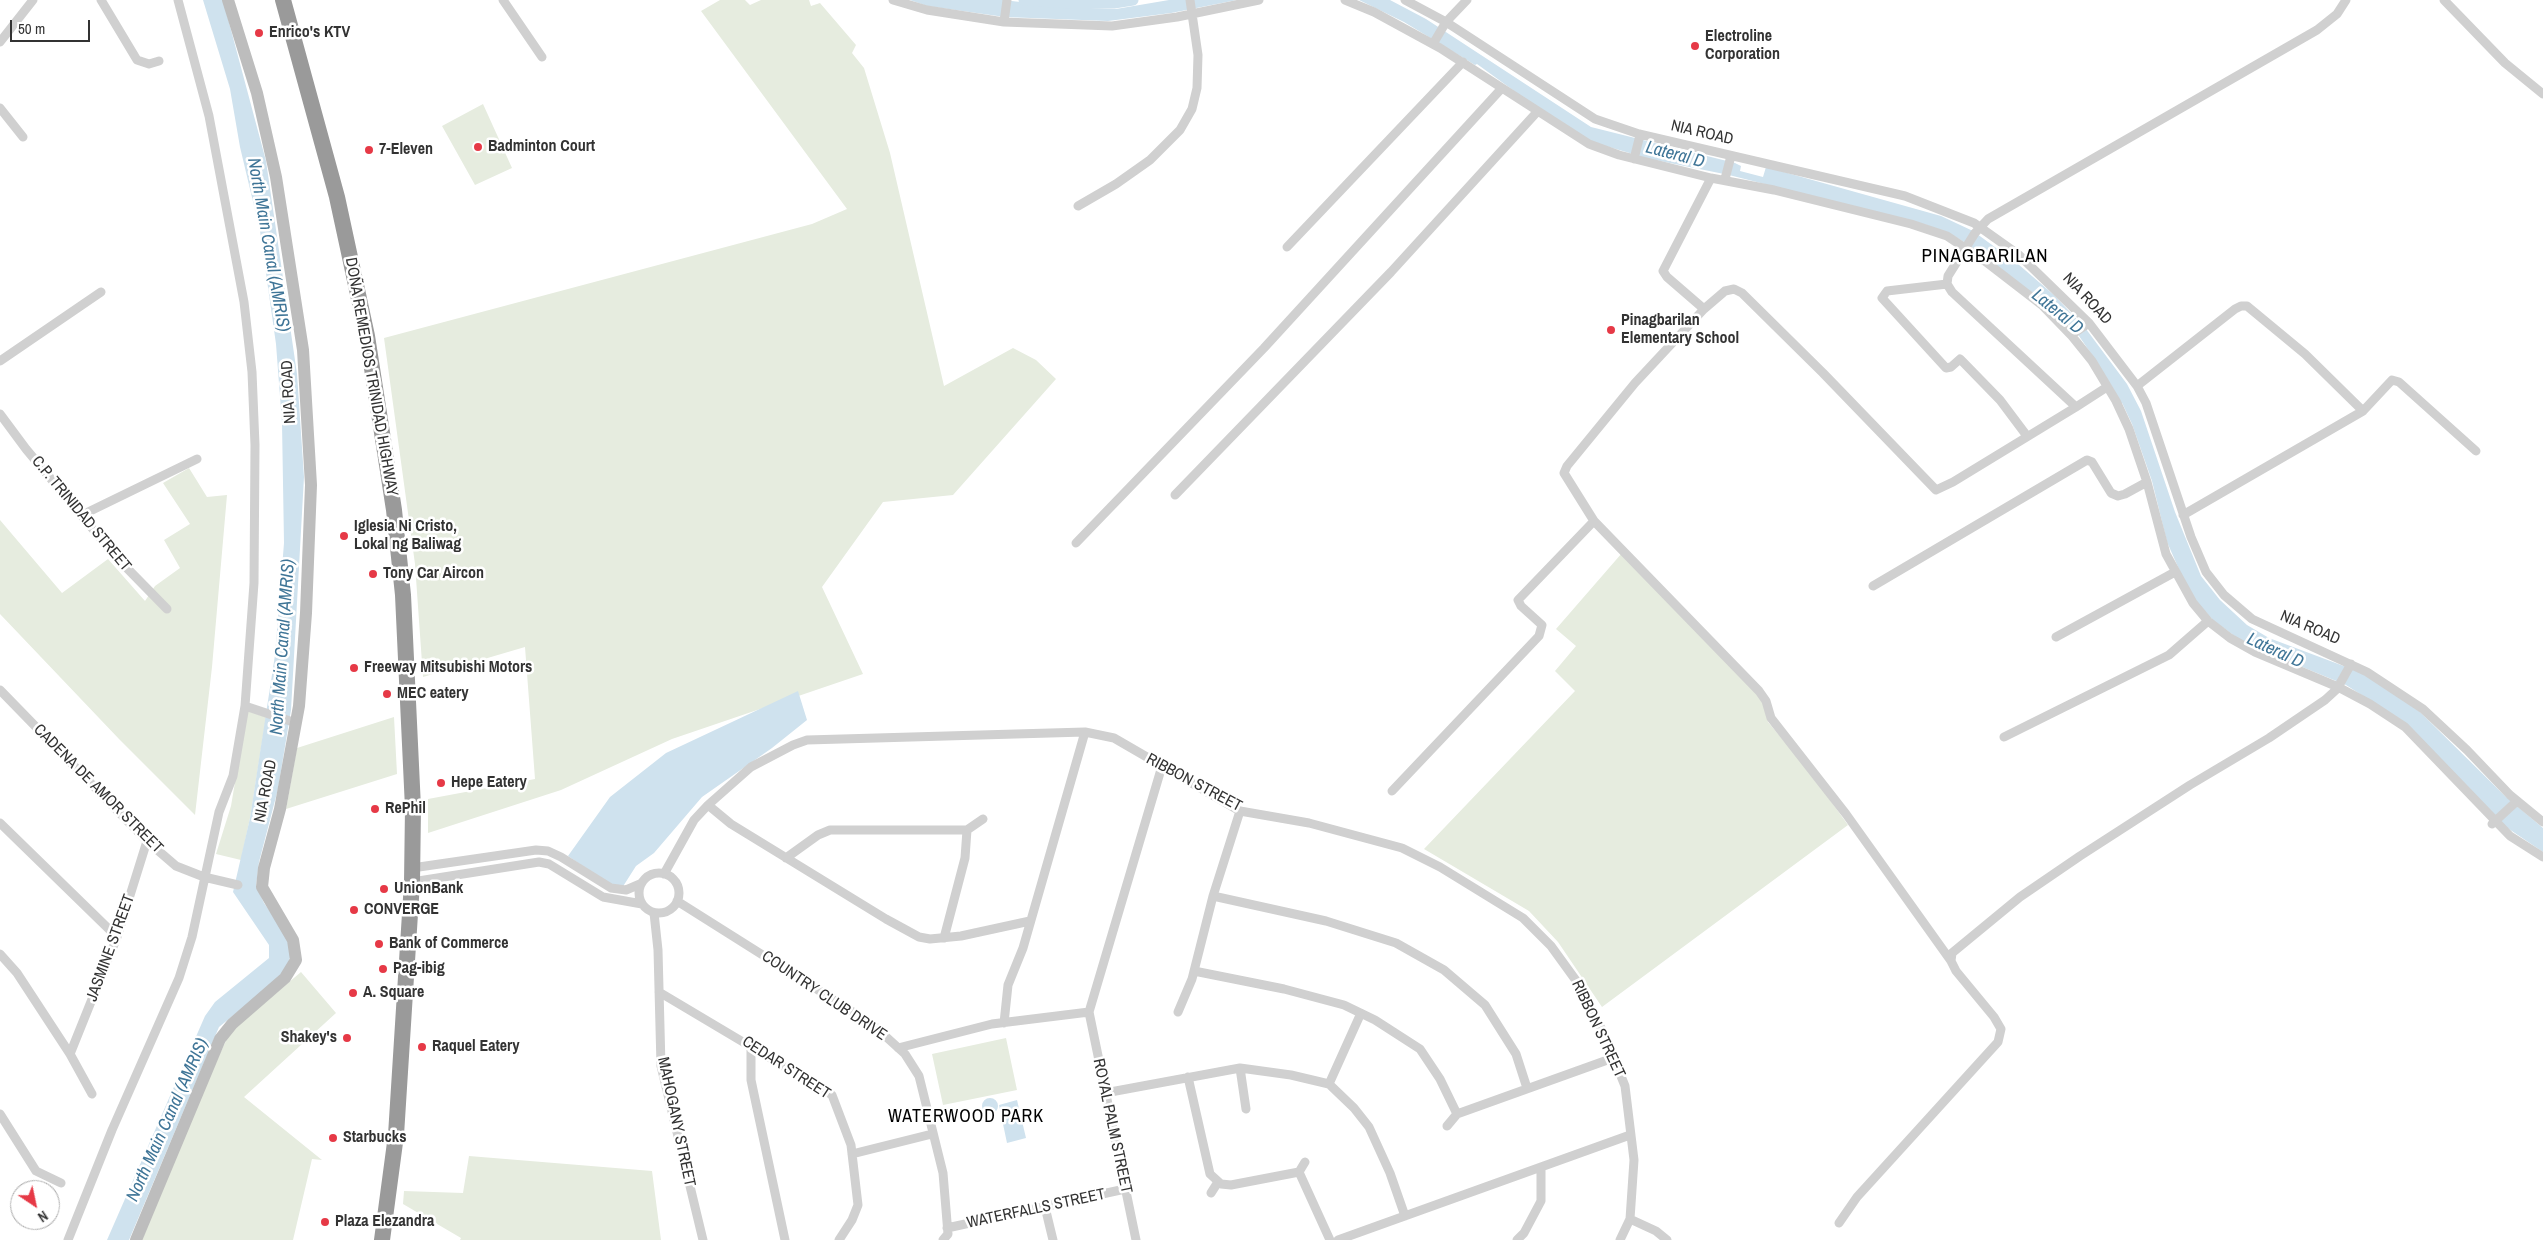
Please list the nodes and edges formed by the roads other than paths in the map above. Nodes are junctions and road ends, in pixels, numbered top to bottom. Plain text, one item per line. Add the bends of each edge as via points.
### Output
1 (32, 0) edge
2 (101, 0) edge
3 (178, 0) edge
4 (228, 0) edge
5 (283, 0) edge
6 (503, 0) edge
7 (893, 0) edge
8 (1007, 0) edge
9 (1259, 0) edge
10 (1346, 0) edge
11 (1405, 0) edge
12 (1467, 0) edge
13 (2346, 0) edge
14 (2444, 0) edge
15 (1191, 7) edge
16 (1004, 19) junction
17 (1444, 25) junction
18 (0, 42) edge
19 (1435, 42) junction
20 (542, 57) dead end
21 (159, 61) dead end
22 (1463, 62) junction
23 (1502, 88) junction
24 (2543, 94) edge
25 (0, 108) edge
26 (1537, 112) junction
27 (23, 137) dead end
28 (1640, 138) junction
29 (1635, 157) junction
30 (1731, 159) junction
31 (1726, 177) junction
32 (1711, 178) junction
33 (1078, 206) dead end
34 (1978, 230) junction
35 (1287, 247) dead end
36 (1967, 248) junction
37 (1947, 284) junction
38 (101, 292) dead end
39 (1704, 309) junction
40 (2087, 325) junction
41 (2074, 334) junction
42 (0, 361) edge
43 (2137, 386) junction
44 (2107, 387) junction
45 (2076, 407) junction
46 (2362, 411) junction
47 (0, 414) edge
48 (2028, 436) junction
49 (2476, 451) dead end
50 (196, 459) dead end
51 (2147, 482) junction
52 (1175, 495) dead end
53 (82, 515) junction
54 (2183, 515) junction
55 (1594, 521) junction
56 (1076, 543) dead end
57 (2175, 572) junction
58 (1873, 586) dead end
59 (167, 609) dead end
60 (2208, 621) junction
61 (2056, 637) dead end
62 (2350, 666) junction
63 (2339, 685) junction
64 (0, 690) edge
65 (245, 706) junction
66 (292, 721) junction
67 (1085, 732) junction
68 (2004, 737) dead end
69 (1162, 766) junction
70 (1392, 790) dead end
71 (2515, 802) junction
72 (708, 805) junction
73 (1240, 811) junction
74 (983, 819) dead end
75 (2495, 822) junction
76 (2543, 822) edge
77 (0, 823) edge
78 (968, 830) junction
79 (147, 841) junction
80 (2543, 857) edge
81 (786, 858) junction
82 (664, 874) junction
83 (412, 875) junction
84 (204, 877) junction
85 (238, 884) dead end
86 (640, 884) junction
87 (1213, 896) junction
88 (677, 901) junction
89 (642, 904) junction
90 (654, 912) junction
91 (1030, 921) junction
92 (117, 937) junction
93 (944, 938) junction
94 (0, 954) edge
95 (1950, 961) junction
96 (1194, 971) junction
97 (659, 992) junction
98 (1089, 1012) junction
99 (1178, 1012) dead end
100 (1361, 1013) junction
101 (1004, 1023) junction
102 (751, 1045) junction
103 (898, 1048) junction
104 (70, 1054) junction
105 (1613, 1058) junction
106 (1240, 1068) junction
107 (1188, 1077) junction
108 (1329, 1084) junction
109 (1527, 1088) junction
110 (1105, 1093) junction
111 (92, 1094) dead end
112 (1246, 1109) dead end
113 (0, 1114) edge
114 (1457, 1114) junction
115 (1447, 1126) dead end
116 (932, 1134) junction
117 (1630, 1135) junction
118 (852, 1154) junction
119 (1306, 1162) dead end
120 (1542, 1167) junction
121 (1299, 1172) junction
122 (1218, 1182) junction
123 (61, 1183) dead end
124 (1125, 1189) junction
125 (1211, 1194) dead end
126 (1045, 1207) junction
127 (1405, 1216) junction
128 (1630, 1219) junction
129 (1839, 1223) dead end
130 (947, 1228) junction
131 (68, 1240) edge
132 (136, 1240) edge
133 (382, 1240) edge
134 (704, 1240) edge
135 (785, 1240) edge
136 (839, 1240) edge
137 (943, 1240) edge
138 (1053, 1240) edge
139 (1136, 1240) edge
140 (1330, 1240) edge
141 (1338, 1240) edge
142 (1517, 1240) edge
143 (1620, 1240) edge
144 (1667, 1240) edge

1 - 18 street
2 - 21 street via 137,60 149,64
3 - 65 street via 209,116 244,302 252,372 254,583
4 - 66 street, NIA ROAD via 257,93 276,177 303,350 311,485 306,614
5 - 83 highway, DOÑA REMEDIOS TRINIDAD HIGHWAY via 349,248 386,446 404,614 413,808
6 - 20 street
7 - 16 street via 927,10
8 - 16 street
9 - 15 street
10 - 19 street
11 - 17 street, NIA ROAD
12 - 17 street
13 - 34 street via 2337,14 2317,30 1988,219
14 - 24 street via 2505,63
15 - 16 street via 1112,26
15 - 33 street via 1198,56 1197,88 1192,109 1180,130 1150,160
17 - 19 street
17 - 28 street, NIA ROAD via 1595,119
19 - 22 street
22 - 23 street
22 - 35 street
23 - 26 street
23 - 56 street via 1264,348
25 - 27 street
26 - 29 street via 1589,144
26 - 52 street via 1391,272
28 - 29 street
28 - 30 street, NIA ROAD
29 - 32 street
30 - 31 street
30 - 34 street, NIA ROAD via 1905,196 1942,209
31 - 32 street
31 - 36 street via 1911,224 1947,236
32 - 39 street via 1663,271
34 - 36 street
34 - 40 street, NIA ROAD via 2019,255
36 - 37 street via 1948,276
36 - 41 street via 2016,284
37 - 45 street via 1991,330
37 - 48 street via 1887,291 1882,298 1946,368 1960,359 2000,400
38 - 42 street
39 - 48 street via 1726,291 1734,288 1742,293 1936,490
39 - 55 street via 1635,382 1567,466 1564,473
40 - 41 street
40 - 43 street, NIA ROAD
41 - 44 street
43 - 46 street via 2235,309 2247,306 2305,354
43 - 54 street, NIA ROAD via 2146,403
44 - 45 street
44 - 51 street via 2129,429
45 - 48 street
46 - 49 street via 2392,380 2399,382
46 - 54 street
47 - 53 street, C.P. TRINIDAD STREET
50 - 53 street
51 - 57 street via 2166,554
51 - 58 street via 2118,496 2111,493 2092,462 2087,460
53 - 59 street, C.P. TRINIDAD STREET via 118,559
54 - 62 street, NIA ROAD via 2206,572 2235,605 2272,630
55 - 70 street via 1518,600 1542,625 1539,636
55 - 95 street via 1759,691 1766,701 1770,718 1846,814
57 - 60 street
57 - 61 street
60 - 63 street via 2255,652
60 - 68 street via 2169,656
62 - 63 street
62 - 71 street, NIA ROAD via 2367,672 2434,718
63 - 75 street via 2405,727
63 - 95 street via 2325,700 2269,738 2182,790 2020,897 1952,953
64 - 79 street, CADENA DE AMOR STREET
65 - 66 street
65 - 84 street via 233,776 219,812
66 - 132 street, NIA ROAD via 280,809 262,887 293,940 296,960 285,978 232,1024 220,1039
67 - 69 street, RIBBON STREET via 1114,738
67 - 72 street, RIBBON STREET via 807,740 751,768
67 - 91 street
69 - 73 street, RIBBON STREET
69 - 98 street
71 - 75 street
71 - 76 street, NIA ROAD
72 - 81 street via 731,824
72 - 82 street, RIBBON STREET via 694,820
73 - 87 street
73 - 105 street, RIBBON STREET via 1309,824 1402,848 1440,867 1523,918 1551,946 1580,986
74 - 78 street
75 - 80 street
77 - 92 street
78 - 81 street via 830,830
78 - 93 street via 965,858
79 - 84 street, CADENA DE AMOR STREET via 176,866
79 - 92 street, JASMINE STREET
81 - 93 street via 919,937 930,940
82 - 86 street via 651,875
82 - 88 street via 678,886
83 - 86 street via 536,850 561,857 611,888 626,890
83 - 89 street via 539,862 549,864 603,897
83 - 133 highway, DOÑA REMEDIOS TRINIDAD HIGHWAY via 396,1135
84 - 85 street, CADENA DE AMOR STREET
84 - 131 street via 192,937 179,978
86 - 89 street
87 - 96 street
87 - 109 street via 1335,924 1396,943 1444,970 1486,1005 1516,1054
88 - 90 street via 665,912
88 - 103 street, COUNTRY CLUB DRIVE via 872,1024
89 - 90 street
90 - 97 street, MAHOGANY STREET
91 - 93 street
91 - 101 street via 1008,985
92 - 104 street, JASMINE STREET
94 - 104 street via 17,973
95 - 129 street via 1994,1017 2000,1029 1998,1042 1856,1197
96 - 99 street
96 - 100 street via 1284,989 1344,1005
97 - 102 street, CEDAR STREET
97 - 134 street, MAHOGANY STREET via 661,1066
98 - 101 street
98 - 110 street, ROYAL PALM STREET
100 - 108 street
100 - 114 street via 1420,1049 1440,1079
101 - 103 street
102 - 118 street, CEDAR STREET via 832,1095 845,1125
102 - 135 street via 750,1080
103 - 116 street, COUNTRY CLUB DRIVE via 919,1076
104 - 111 street
105 - 109 street
105 - 117 street, RIBBON STREET via 1625,1086
106 - 107 street
106 - 108 street
106 - 112 street
107 - 110 street
107 - 122 street via 1210,1174
108 - 127 street via 1369,1127
109 - 114 street
110 - 124 street, ROYAL PALM STREET
113 - 123 street via 36,1171
114 - 115 street
116 - 118 street
116 - 130 street, COUNTRY CLUB DRIVE via 943,1173
117 - 120 street
117 - 128 street, RIBBON STREET via 1634,1160
118 - 136 street, CEDAR STREET via 858,1205
119 - 121 street
120 - 127 street
120 - 142 street via 1541,1200
121 - 122 street via 1231,1184
121 - 140 street
122 - 125 street
124 - 126 street, WATERFALLS STREET
124 - 139 street, ROYAL PALM STREET
126 - 130 street, WATERFALLS STREET
126 - 138 street
127 - 141 street
128 - 143 street
128 - 144 street
130 - 137 street, COUNTRY CLUB DRIVE via 948,1234

